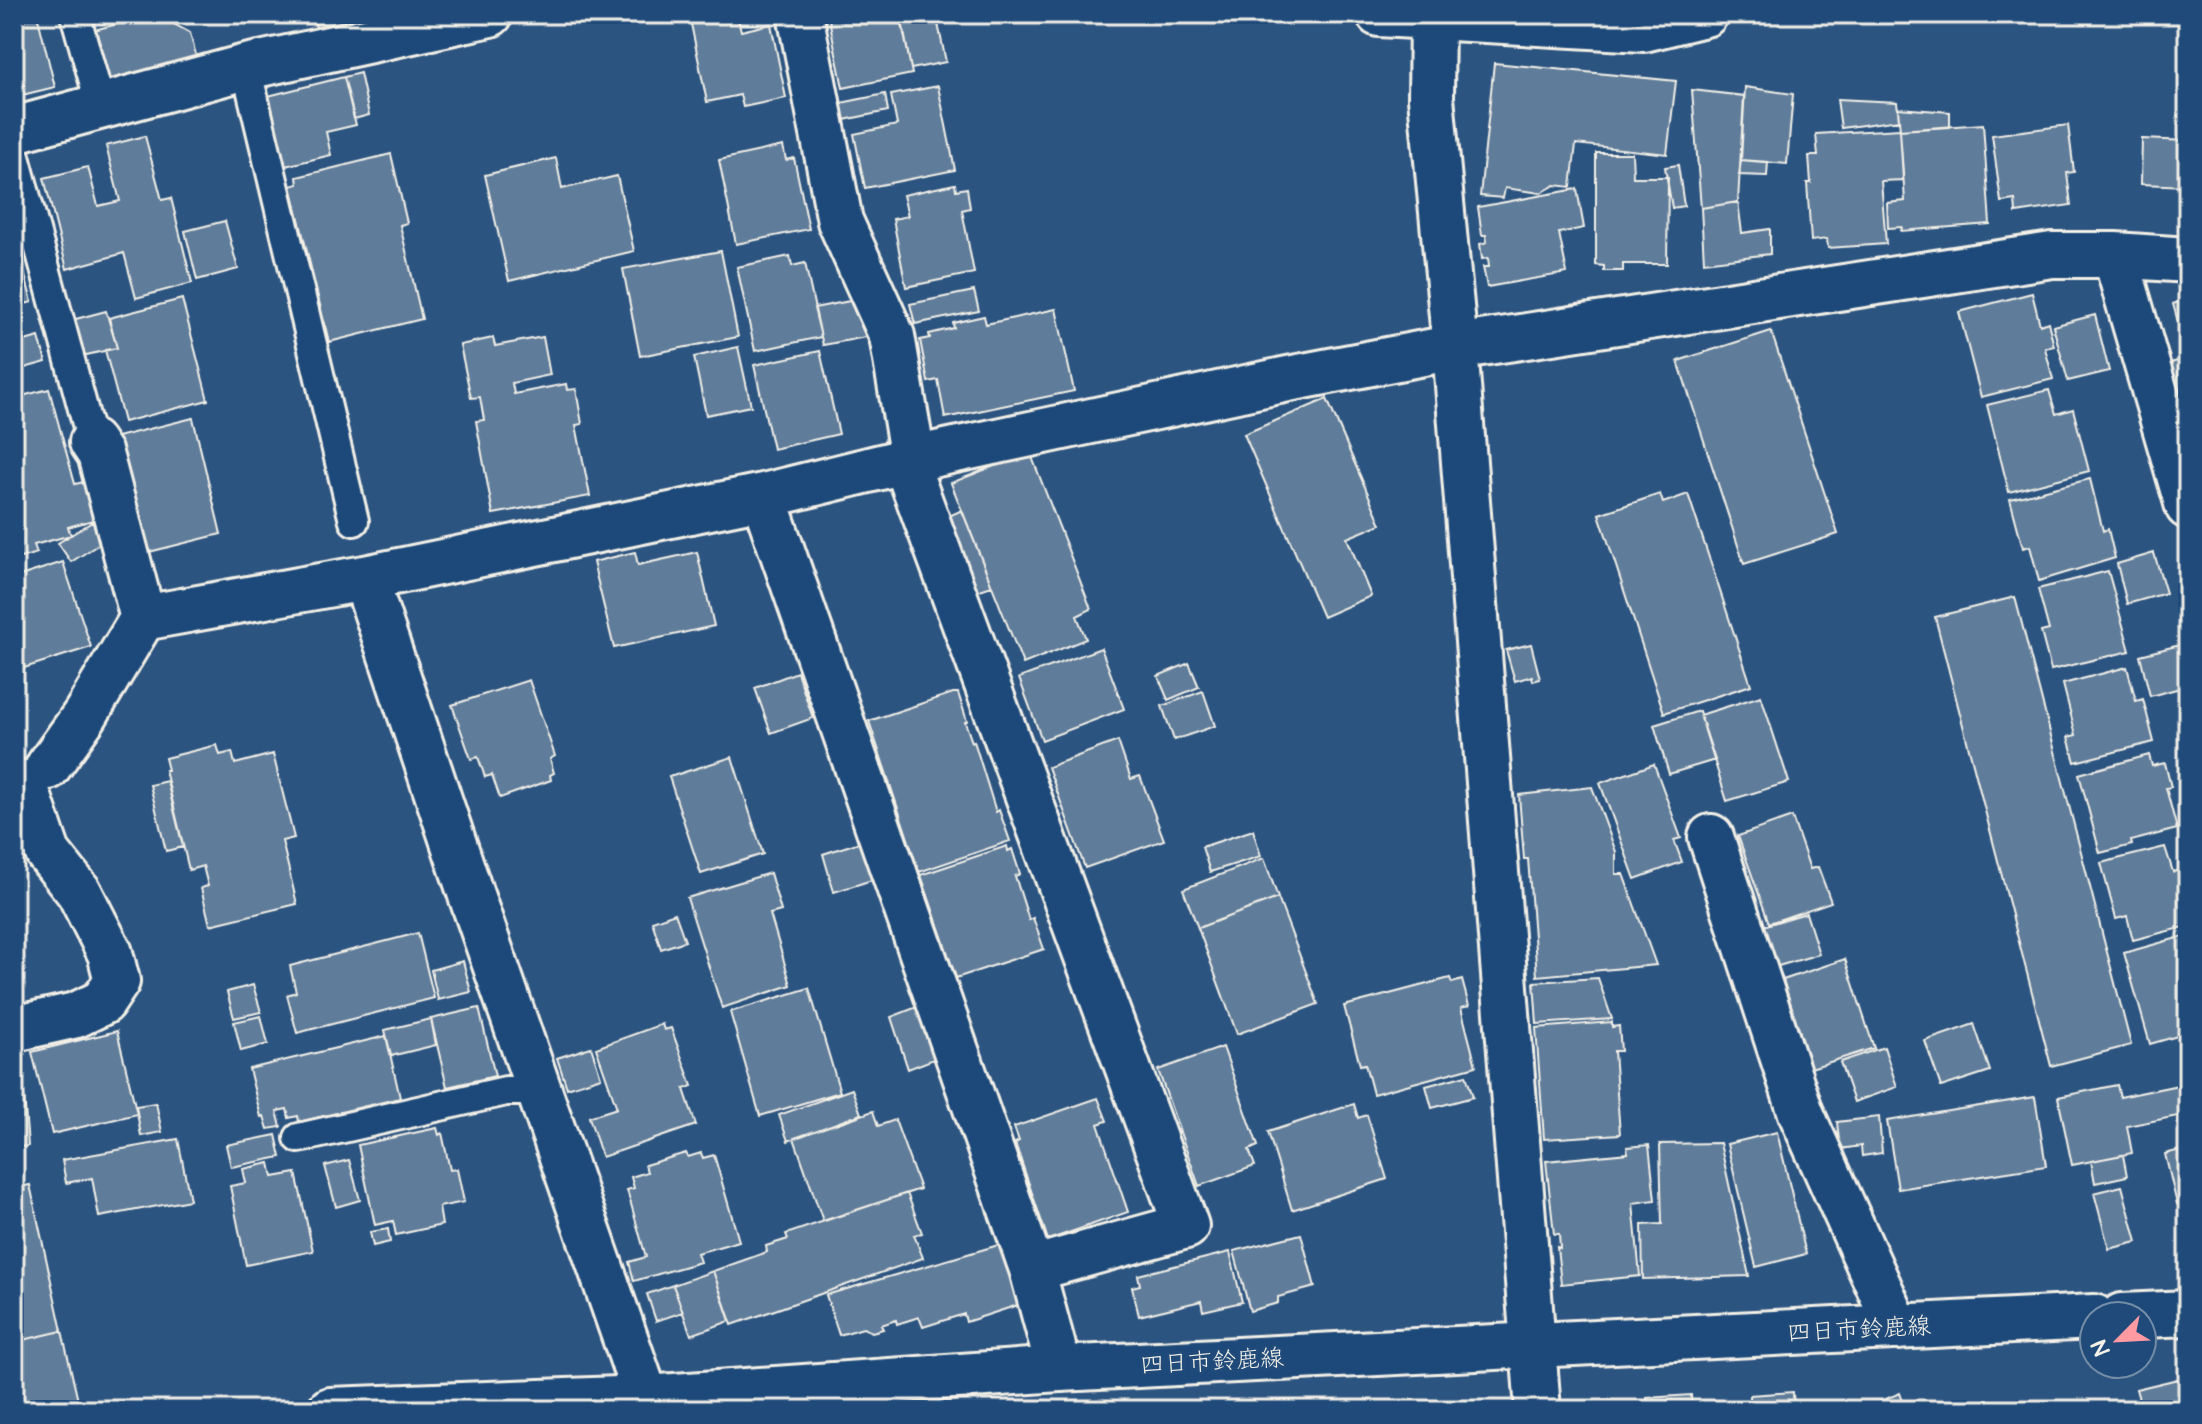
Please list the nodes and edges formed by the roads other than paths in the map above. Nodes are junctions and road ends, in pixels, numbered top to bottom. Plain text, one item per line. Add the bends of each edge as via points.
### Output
1 (75, 14) edge
2 (490, 14) edge
3 (800, 14) edge
4 (1379, 14) edge
5 (1705, 14) edge
6 (1432, 19) junction
7 (246, 67) junction
8 (101, 106) junction
9 (14, 130) edge
10 (14, 153) edge
11 (2115, 255) junction
12 (2188, 260) edge
13 (1455, 347) junction
14 (92, 442) joint
15 (909, 460) junction
16 (763, 496) junction
17 (2188, 506) edge
18 (354, 521) dead end
19 (365, 578) junction
20 (143, 618) junction
21 (29, 780) edge
22 (1711, 837) dead end
23 (14, 1029) edge
24 (540, 1091) junction
25 (299, 1138) dead end
26 (1032, 1269) junction
27 (2188, 1313) edge
28 (2158, 1314) edge
29 (2078, 1318) edge
30 (1897, 1327) junction
31 (1534, 1344) junction
32 (1059, 1369) junction
33 (648, 1404) edge
34 (330, 1410) edge
35 (1538, 1410) edge

1 - 8 lane
2 - 7 street
3 - 15 street via 840,221 892,336
4 - 6 street
5 - 6 street via 1644,29
6 - 13 street via 1431,98
7 - 8 street
7 - 18 lane
8 - 9 street
10 - 14 lane
11 - 12 street
11 - 13 street via 2052,255
11 - 17 street
13 - 15 street
13 - 31 street
14 - 20 street via 100,454
15 - 16 street
15 - 26 street via 1186,1226
16 - 19 street
16 - 26 street
19 - 20 street
19 - 24 street
20 - 21 street via 85,715
21 - 23 street via 48,853 79,892 110,953 117,981 103,1002 76,1015
22 - 30 street via 1801,1113
24 - 25 lane via 506,1091
24 - 33 street
26 - 32 street
27 - 28 street
29 - 30 street, 四日市鈴鹿線
30 - 31 street, 四日市鈴鹿線
31 - 32 street, 四日市鈴鹿線
31 - 35 street
32 - 33 street, 四日市鈴鹿線
33 - 34 street, 四日市鈴鹿線

